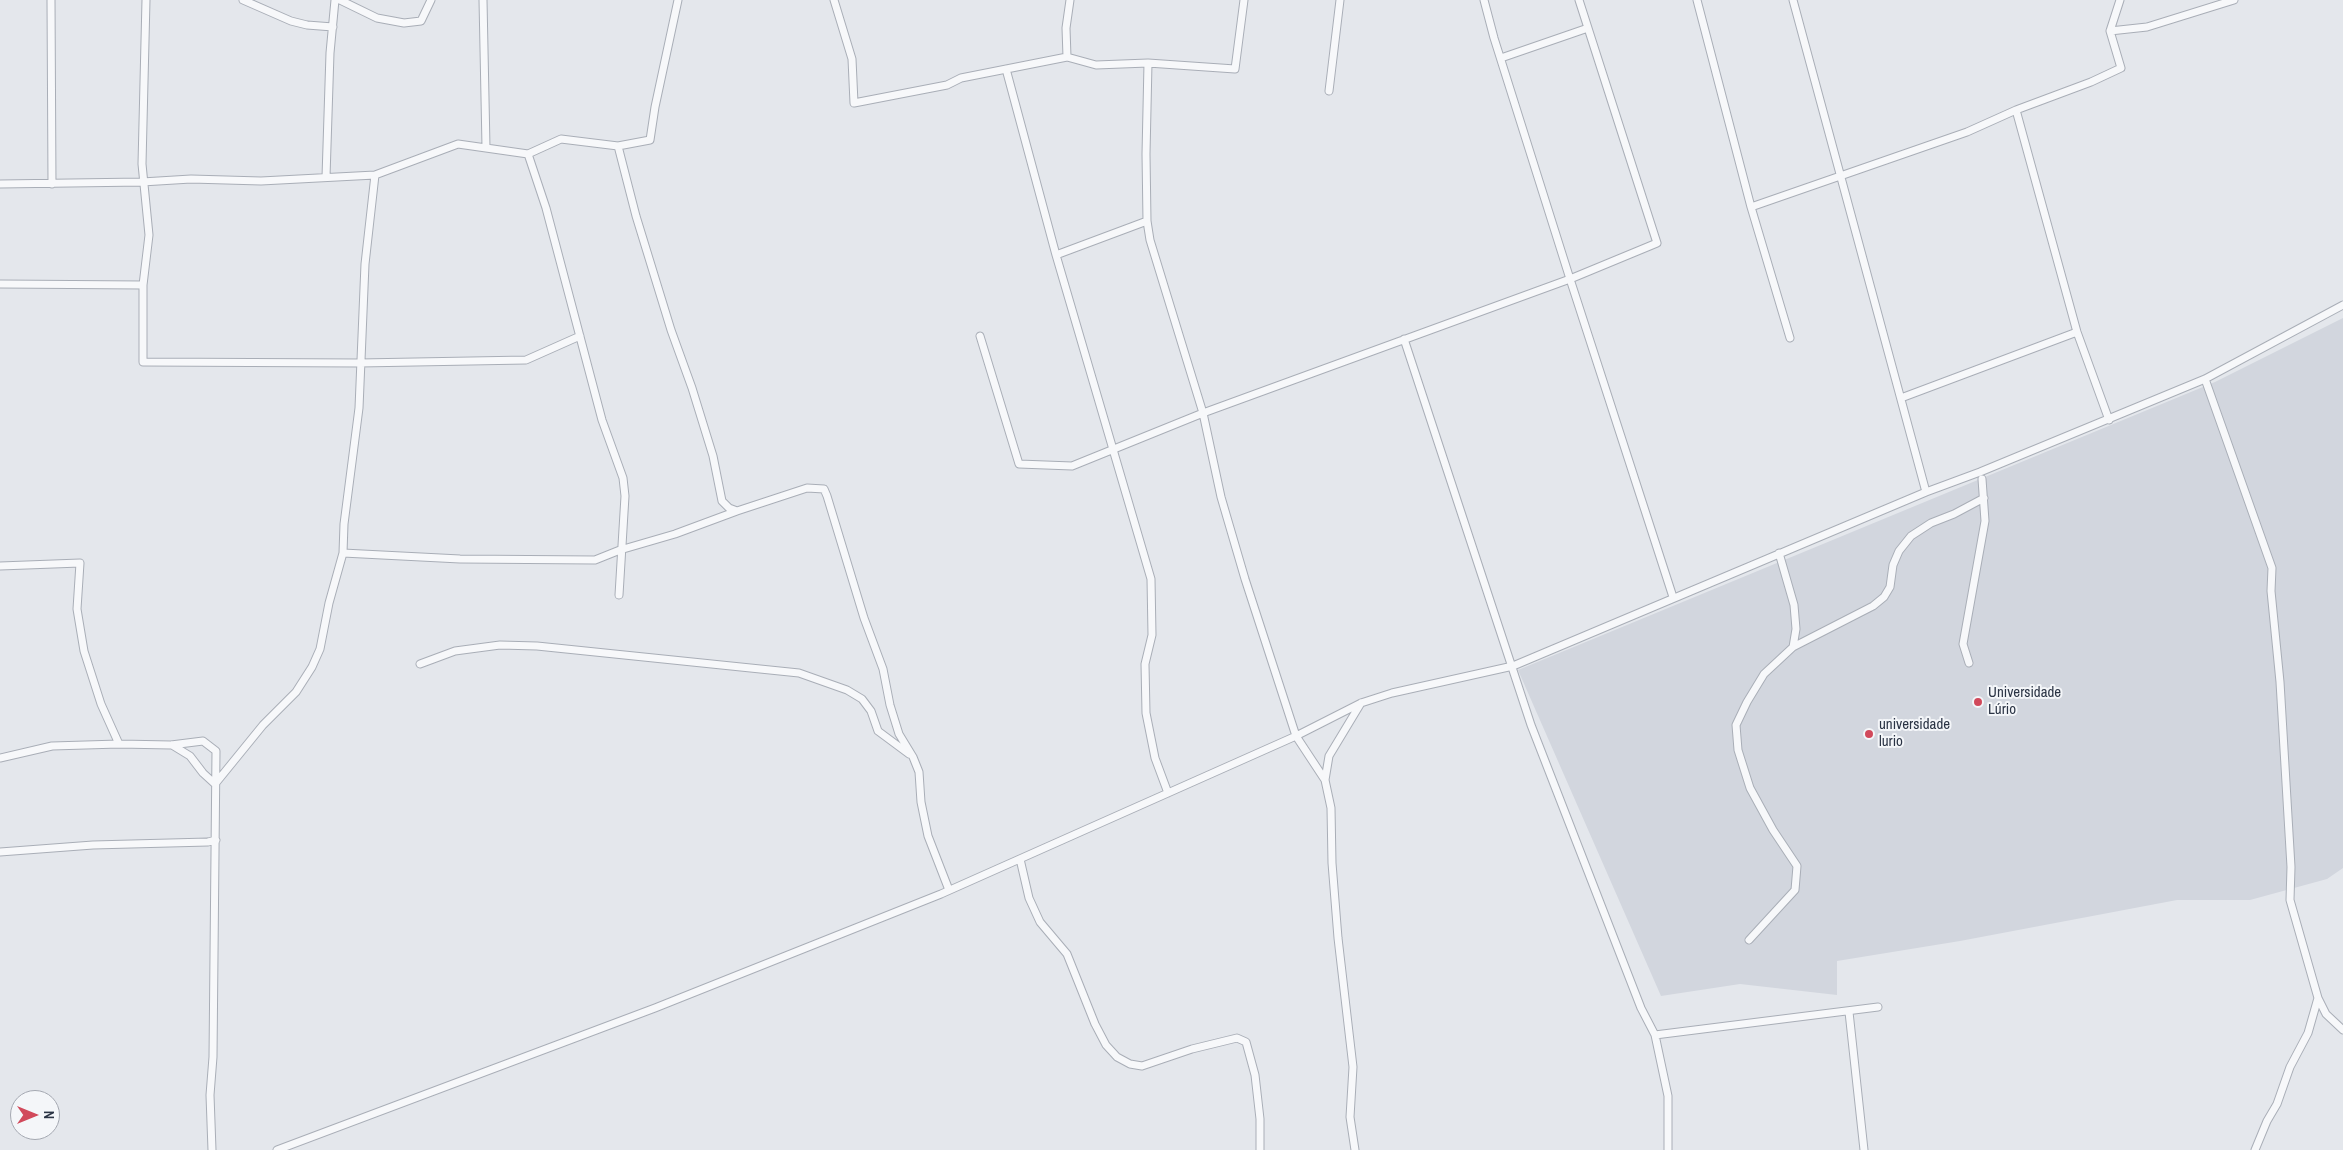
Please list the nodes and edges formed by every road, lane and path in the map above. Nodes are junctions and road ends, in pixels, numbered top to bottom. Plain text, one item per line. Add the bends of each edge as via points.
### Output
1 (51, 0) edge
2 (146, 0) edge
3 (244, 0) edge
4 (335, 0) edge
5 (340, 0) edge
6 (431, 0) edge
7 (483, 0) edge
8 (678, 0) edge
9 (834, 0) edge
10 (1070, 0) edge
11 (1244, 0) edge
12 (1340, 0) edge
13 (1484, 0) edge
14 (1579, 0) edge
15 (1697, 0) edge
16 (1793, 0) edge
17 (2120, 0) edge
18 (2234, 0) edge
19 (332, 27) junction
20 (1588, 28) junction
21 (2110, 31) junction
22 (1067, 57) junction
23 (1501, 58) junction
24 (1148, 63) junction
25 (1006, 69) junction
26 (1329, 92) dead end
27 (2016, 110) junction
28 (618, 146) junction
29 (486, 147) junction
30 (528, 154) junction
31 (375, 175) junction
32 (1841, 175) junction
33 (326, 177) junction
34 (142, 182) junction
35 (0, 184) edge
36 (52, 184) junction
37 (1751, 207) junction
38 (1147, 221) junction
39 (1056, 255) junction
40 (1570, 279) junction
41 (0, 284) edge
42 (143, 285) junction
43 (2343, 305) edge
44 (2077, 332) junction
45 (580, 336) junction
46 (980, 336) dead end
47 (1790, 338) dead end
48 (1404, 339) junction
49 (360, 363) junction
50 (2205, 379) junction
51 (1901, 398) junction
52 (1203, 413) junction
53 (2108, 420) junction
54 (1113, 451) junction
55 (1982, 479) dead end
56 (1926, 492) junction
57 (1984, 498) junction
58 (737, 511) junction
59 (620, 550) junction
60 (343, 553) junction
61 (1779, 553) junction
62 (0, 566) edge
63 (619, 595) dead end
64 (1673, 597) junction
65 (1793, 647) junction
66 (1968, 663) dead end
67 (420, 664) dead end
68 (1513, 666) junction
69 (1361, 703) junction
70 (1296, 736) junction
71 (119, 744) junction
72 (172, 745) junction
73 (913, 757) junction
74 (0, 758) edge
75 (1325, 780) junction
76 (215, 784) junction
77 (1168, 793) junction
78 (216, 840) junction
79 (0, 852) edge
80 (1020, 859) junction
81 (948, 890) junction
82 (1749, 940) dead end
83 (2318, 998) junction
84 (1878, 1007) dead end
85 (1849, 1012) junction
86 (2343, 1030) edge
87 (1655, 1035) junction
88 (286, 1149) edge
89 (212, 1150) edge
90 (277, 1150) edge
91 (1260, 1150) edge
92 (1355, 1150) edge
93 (1668, 1150) edge
94 (1864, 1150) edge
95 (2255, 1150) edge

1 - 36 street
2 - 34 street
3 - 19 street via 291,21
4 - 19 street
5 - 6 street via 377,18 404,23 421,21
7 - 29 street
8 - 28 street via 654,107 650,140
9 - 25 street via 852,59 854,103 947,85 962,78
10 - 22 street via 1066,28
11 - 24 street via 1235,69
12 - 26 street
13 - 23 street
14 - 20 street
15 - 37 street
16 - 32 street
17 - 21 street
18 - 21 street via 2146,27
19 - 33 street
20 - 23 street
20 - 40 street via 1657,243
21 - 27 street via 2120,68
22 - 24 street via 1096,64
22 - 25 street
23 - 40 street
24 - 38 street
25 - 39 street
27 - 32 street via 1967,132
27 - 44 street
28 - 30 street via 561,139
28 - 58 street via 665,312 713,456 722,501
29 - 30 street
29 - 31 street via 458,144
30 - 45 street
31 - 33 street
31 - 49 street via 365,264
32 - 37 street
32 - 51 street
33 - 34 street via 261,181 191,178
34 - 36 street
34 - 42 street via 149,236
35 - 36 street
37 - 47 street
38 - 39 street
38 - 52 street
39 - 54 street
40 - 48 street
40 - 64 street
41 - 42 street
42 - 49 street via 143,362
43 - 50 street
44 - 51 street
44 - 53 street
45 - 49 street via 526,360
45 - 59 street via 602,420 623,478 626,496
46 - 54 street via 1019,464 1072,466
48 - 52 street
48 - 68 street
49 - 60 street via 359,408
50 - 53 street
50 - 83 street via 2272,568 2291,867 2290,900
51 - 56 street
52 - 54 street
52 - 70 street via 1221,497
53 - 56 street
54 - 77 street via 1151,579 1152,635 1145,664 1146,713
55 - 57 street
56 - 61 street
57 - 65 street via 1911,536 1893,565 1890,587 1873,606
57 - 66 street via 1985,521 1963,644
58 - 59 street via 676,534
58 - 73 street via 800,489 824,489 883,668 899,734
59 - 60 street via 596,560 460,559
59 - 63 street
60 - 76 street via 328,603 320,649 312,668 296,692
61 - 64 street
61 - 65 street via 1794,605 1796,629
62 - 71 street via 80,562 78,609 84,651 101,704
64 - 68 street
65 - 82 street via 1764,674 1736,725 1738,750 1750,788 1797,866 1795,890
67 - 73 street via 456,652 500,645 799,673 847,690 862,699 871,711 878,731
68 - 69 street via 1392,692
68 - 87 street via 1541,751 1641,1008
69 - 70 street
69 - 75 street via 1329,756
70 - 75 street
70 - 77 street
71 - 72 street
71 - 74 street via 52,746
72 - 76 street via 190,756
72 - 76 street via 203,741 216,751
73 - 81 street via 928,836
75 - 92 street via 1331,808 1338,938 1353,1067 1350,1117
76 - 78 street
77 - 80 street
78 - 79 street
78 - 89 street via 210,1095
80 - 81 street
80 - 91 street via 1029,898 1040,922 1067,954 1095,1024 1117,1057 1142,1066 1192,1048 1237,1038 1246,1042 1255,1076
81 - 88 street via 655,1008
83 - 86 street via 2326,1014
83 - 95 street via 2308,1033
84 - 85 street
85 - 87 street
85 - 94 street
87 - 93 street via 1668,1096
88 - 90 street

